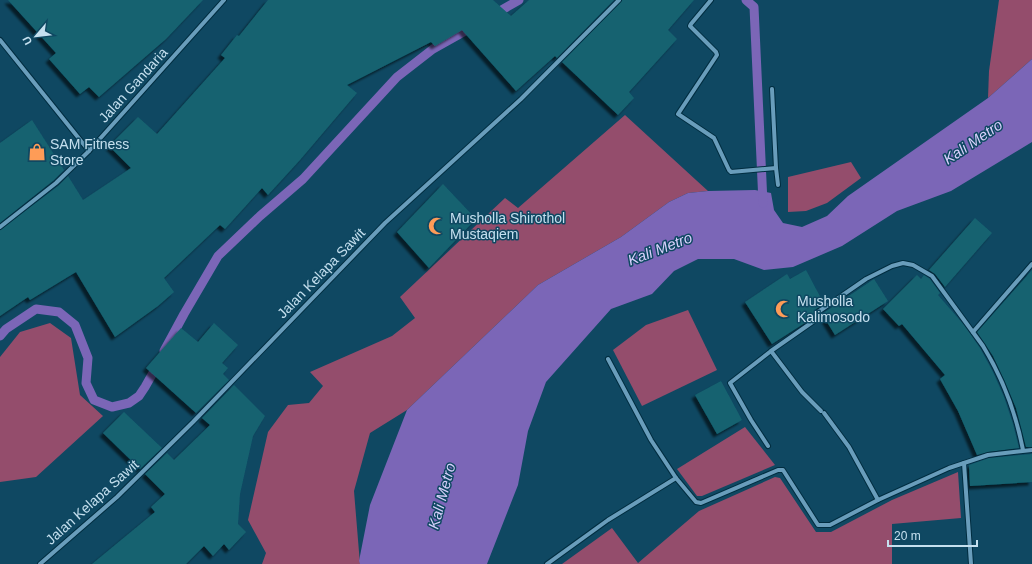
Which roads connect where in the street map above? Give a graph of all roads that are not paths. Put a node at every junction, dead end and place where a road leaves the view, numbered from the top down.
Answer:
1 (224, 0) edge
2 (619, 0) edge
3 (711, 0) edge
4 (0, 40) edge
5 (772, 89) dead end
6 (89, 151) junction
7 (776, 168) junction
8 (778, 185) dead end
9 (0, 228) edge
10 (1032, 264) edge
11 (973, 332) junction
12 (771, 351) junction
13 (608, 359) dead end
14 (768, 446) dead end
15 (1023, 450) junction
16 (1032, 450) edge
17 (964, 463) junction
18 (676, 478) junction
19 (878, 500) junction
20 (40, 564) edge
21 (547, 564) edge
22 (971, 564) edge

1 - 6 street, Jalan Gandaria
2 - 20 street, Jalan Kelapa Sawit
3 - 7 street
4 - 6 street
5 - 7 street
6 - 9 street, Jalan Gandaria
7 - 8 street
10 - 11 street
11 - 12 street
11 - 15 street
12 - 14 street
12 - 19 street
13 - 18 street
15 - 16 street
15 - 17 street
17 - 19 street
17 - 22 street
18 - 19 street
18 - 21 street

